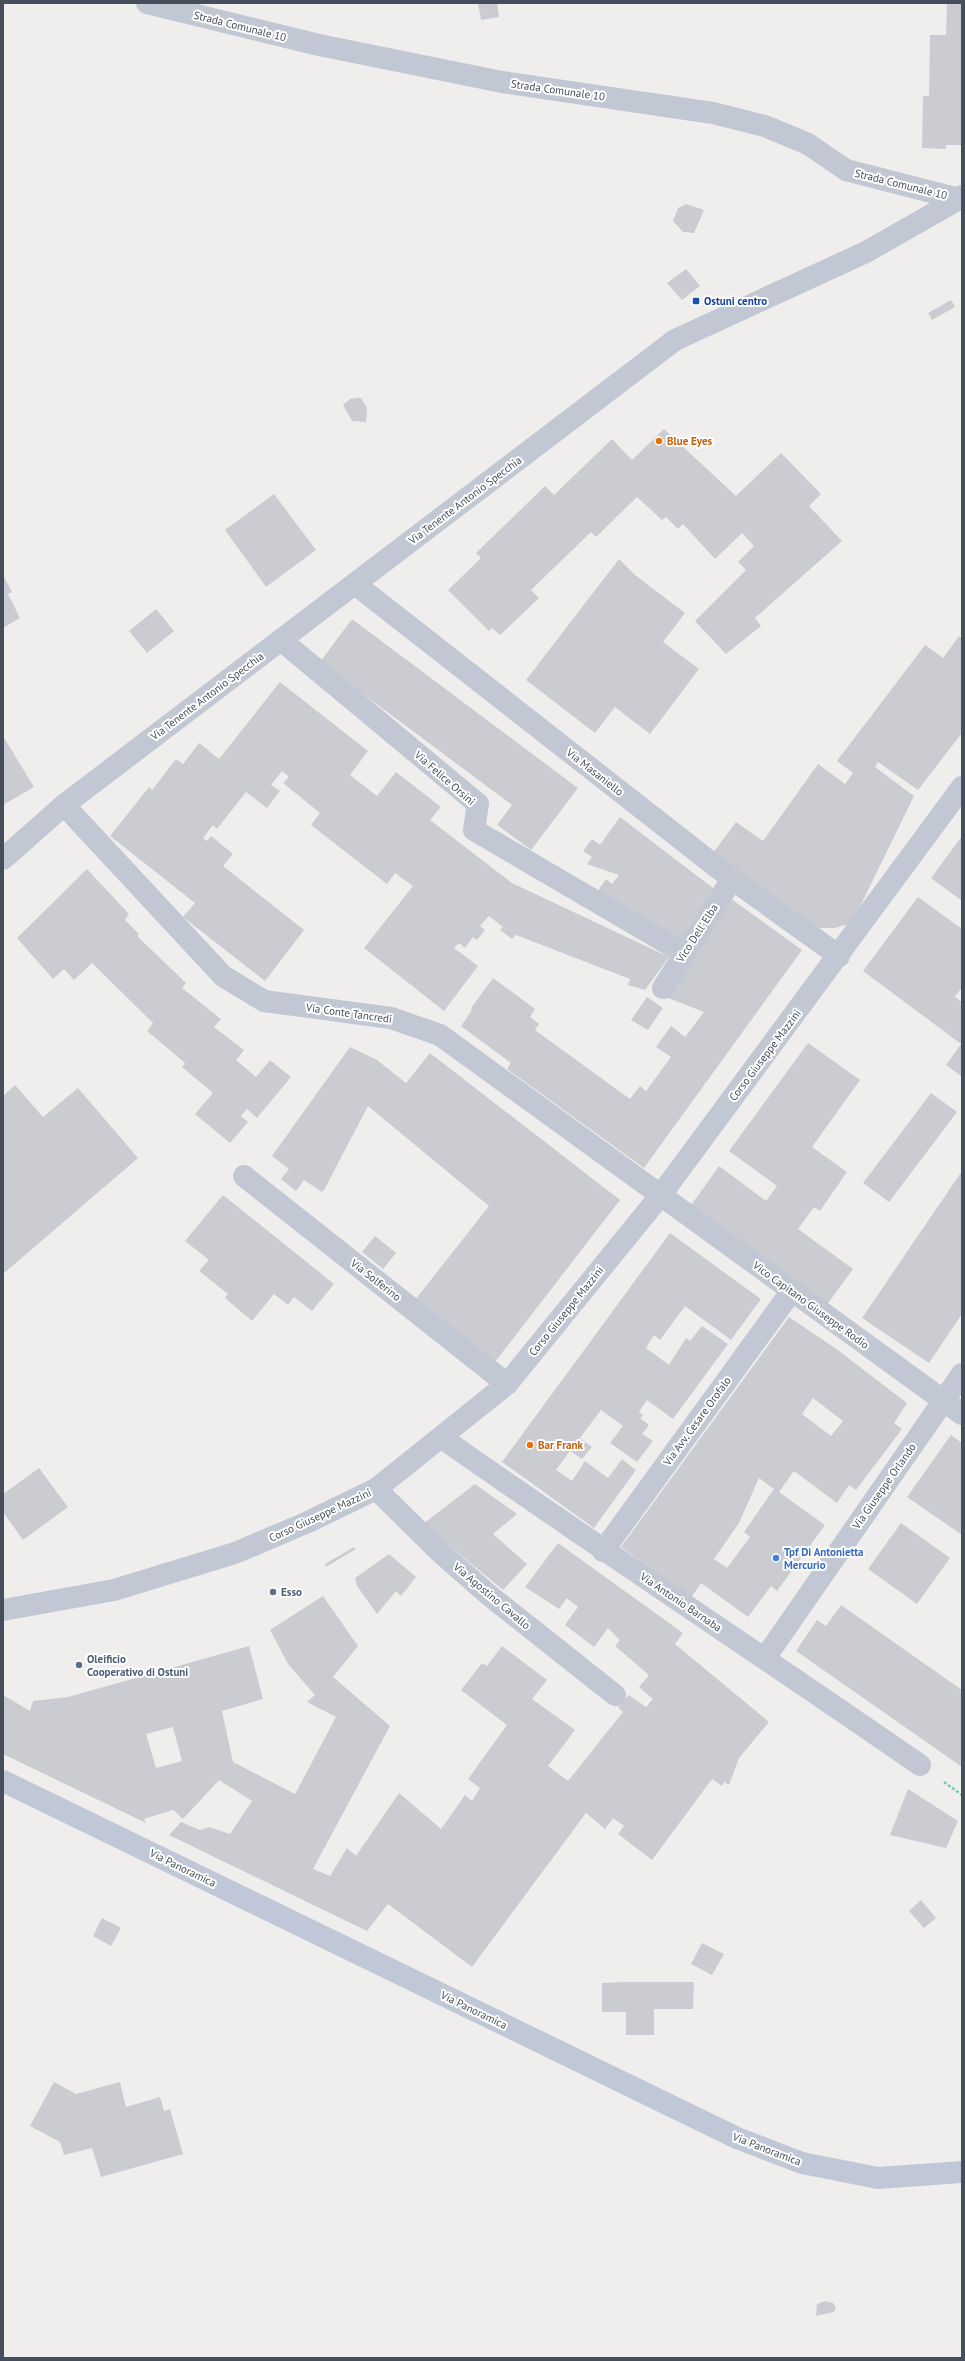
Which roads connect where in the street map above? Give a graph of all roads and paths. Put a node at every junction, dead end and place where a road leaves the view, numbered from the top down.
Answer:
1 (147, 3) edge
2 (960, 197) edge
3 (355, 584) junction
4 (281, 640) junction
5 (962, 787) edge
6 (64, 805) junction
7 (3, 859) edge
8 (732, 879) junction
9 (684, 953) junction
10 (839, 956) junction
11 (663, 988) dead end
12 (244, 1176) dead end
13 (660, 1196) junction
14 (792, 1292) junction
15 (962, 1374) edge
16 (507, 1384) junction
17 (944, 1401) junction
18 (962, 1414) edge
19 (442, 1438) junction
20 (376, 1489) junction
21 (603, 1551) junction
22 (3, 1610) edge
23 (765, 1658) junction
24 (615, 1695) dead end
25 (920, 1765) dead end
26 (3, 1781) edge
27 (962, 2172) edge

1 - 2 street, Strada Comunale 10
2 - 3 street, Via Tenente Antonio Specchia
3 - 4 street, Via Tenente Antonio Specchia
3 - 8 street, Via Masaniello
4 - 6 street, Via Tenente Antonio Specchia
4 - 9 street, Via Felice Orsini
5 - 10 street, Corso Giuseppe Mazzini
6 - 7 street, Via Tenente Antonio Specchia
6 - 13 street, Via Conte Tancredi
8 - 9 street, Vico Dell' Elba
8 - 10 street, Via Masaniello
9 - 11 street, Vico Dell' Elba
10 - 13 street, Corso Giuseppe Mazzini
12 - 16 street, Via Solferino
13 - 14 street, Vico Capitano Giuseppe Rodio
13 - 16 street, Corso Giuseppe Mazzini
14 - 17 street, Vico Capitano Giuseppe Rodio
14 - 21 street, Via Avv. Cesare Orofalo
15 - 17 street, Via Giuseppe Orlando
16 - 19 street, Corso Giuseppe Mazzini
17 - 18 street, Vico Capitano Giuseppe Rodio
17 - 23 street, Via Giuseppe Orlando
19 - 20 street, Corso Giuseppe Mazzini
19 - 21 street, Via Antonio Barnaba
20 - 22 street, Corso Giuseppe Mazzini
20 - 24 street, Via Agostino Cavallo
21 - 23 street, Via Antonio Barnaba
23 - 25 street, Via Antonio Barnaba
26 - 27 main road, Via Panoramica

